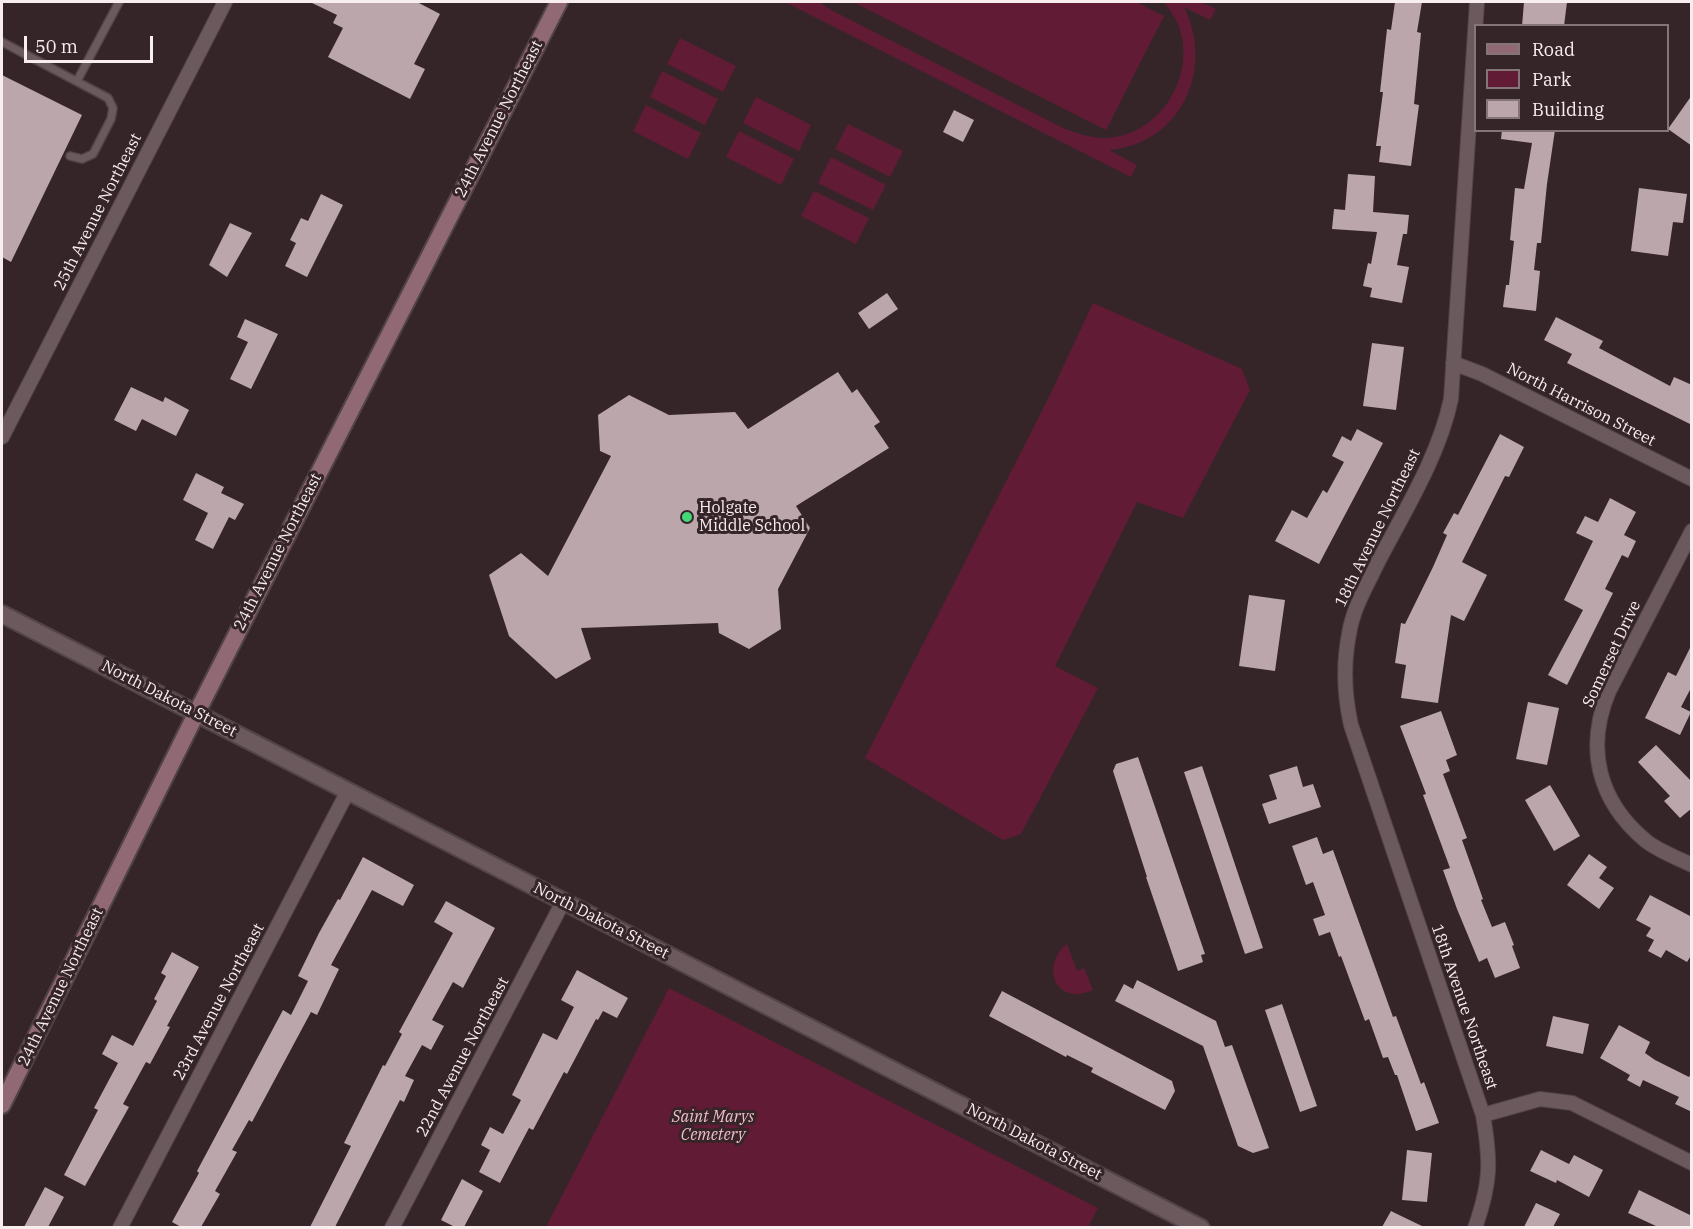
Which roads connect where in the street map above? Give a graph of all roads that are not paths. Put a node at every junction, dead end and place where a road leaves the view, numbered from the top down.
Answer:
1 (119, 2) edge
2 (225, 2) edge
3 (559, 2) edge
4 (1477, 2) edge
5 (1476, 24) edge
6 (2, 44) edge
7 (1474, 49) edge
8 (77, 81) junction
9 (70, 156) dead end
10 (1454, 363) junction
11 (2, 436) edge
12 (1692, 479) edge
13 (1692, 531) edge
14 (2, 614) edge
15 (196, 714) junction
16 (348, 791) junction
17 (1692, 865) edge
18 (563, 902) junction
19 (2, 1105) edge
20 (1483, 1115) junction
21 (1692, 1163) edge
22 (120, 1227) edge
23 (392, 1227) edge
24 (1201, 1227) edge
25 (1475, 1227) edge

1 - 8 lane
2 - 11 street, 25th Avenue Northeast
3 - 15 main road, 24th Avenue Northeast
4 - 5 street, 18th Avenue Northeast
6 - 8 lane
7 - 10 street, 18th Avenue Northeast
8 - 9 lane
10 - 12 street, North Harrison Street
10 - 20 street, 18th Avenue Northeast
13 - 17 street, Somerset Drive
14 - 15 street, North Dakota Street
15 - 16 street, North Dakota Street
15 - 19 main road, 24th Avenue Northeast
16 - 18 street, North Dakota Street
16 - 22 street, 23rd Avenue Northeast
18 - 23 street, 22nd Avenue Northeast
18 - 24 street, North Dakota Street
20 - 21 street
20 - 25 street, 18th Avenue Northeast

